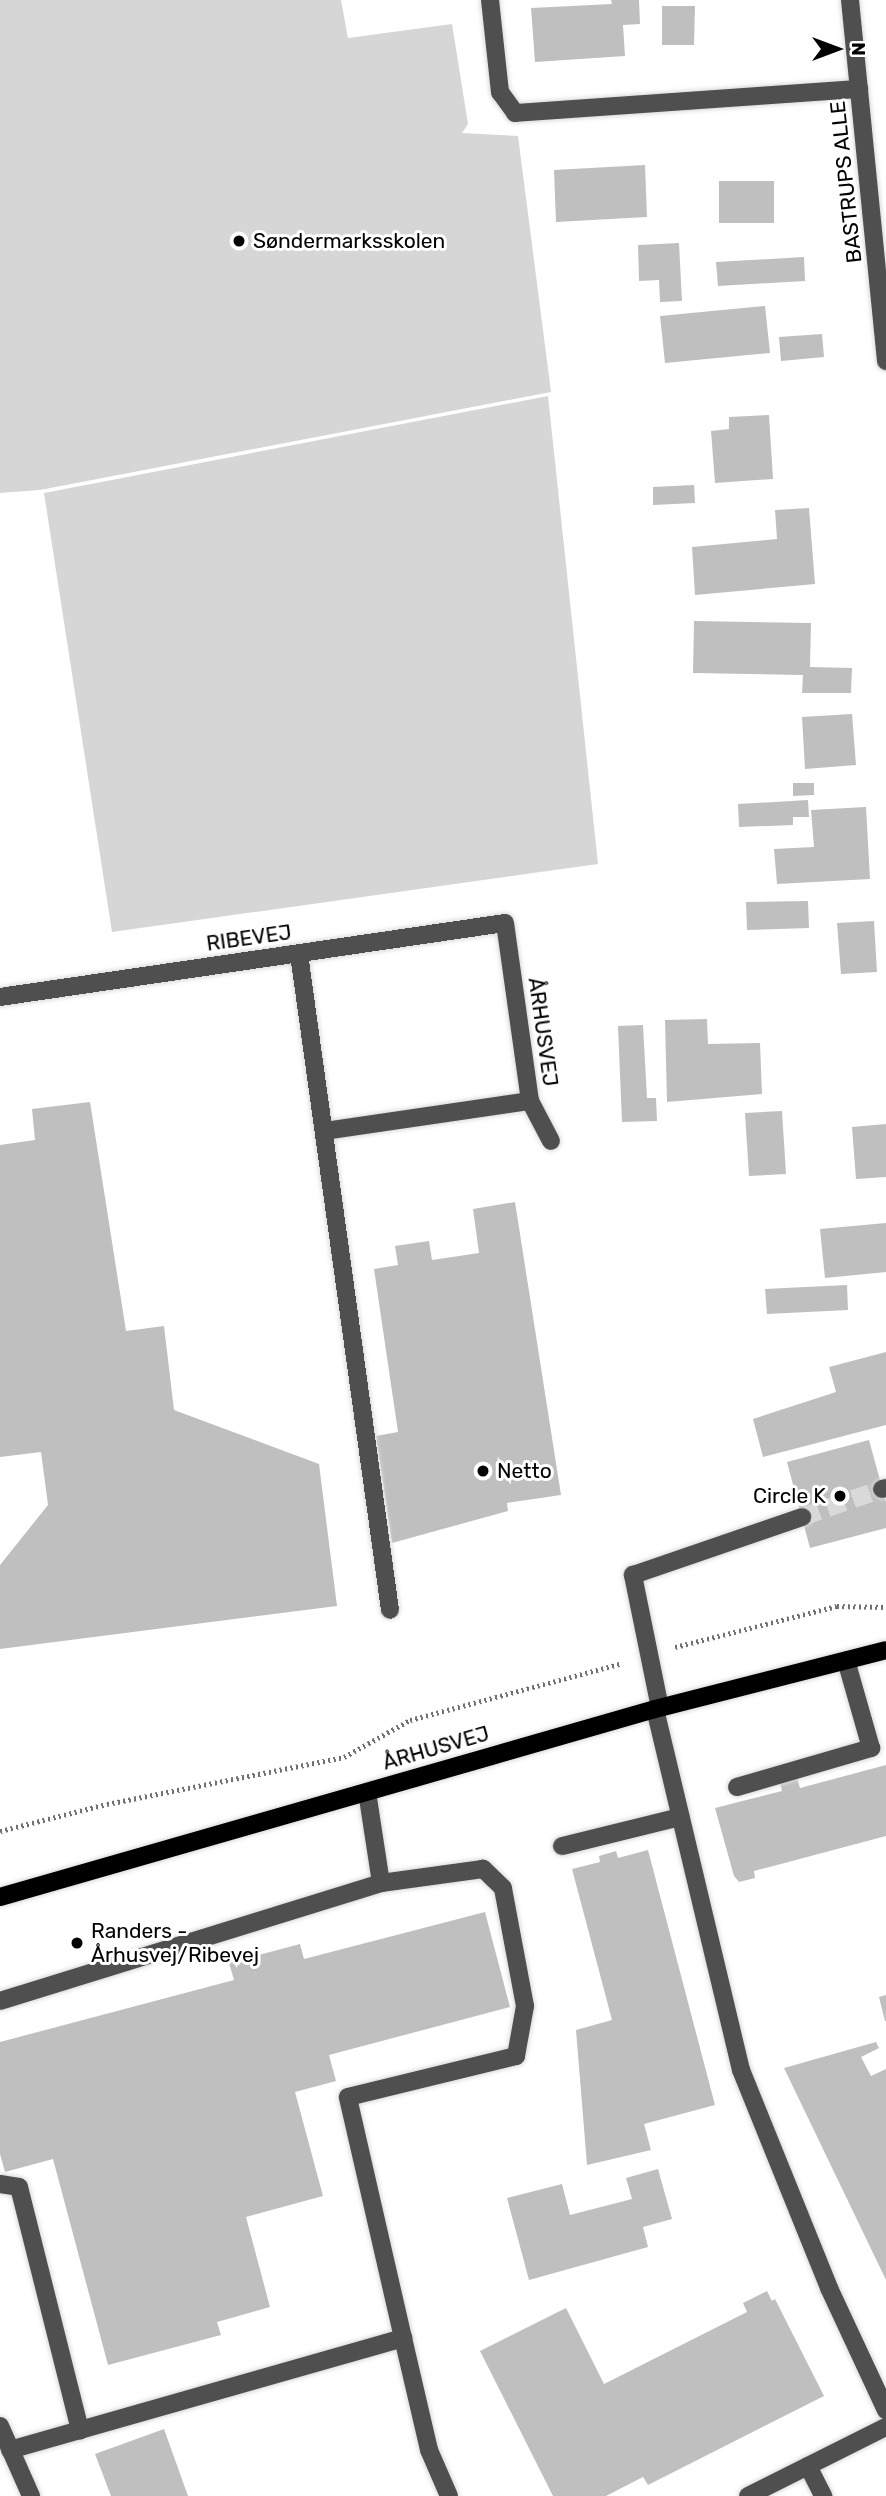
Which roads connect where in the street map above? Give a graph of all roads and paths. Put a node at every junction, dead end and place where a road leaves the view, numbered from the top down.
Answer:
1 (489, 0) edge
2 (850, 0) edge
3 (859, 89) junction
4 (886, 360) edge
5 (505, 923) joint
6 (299, 954) junction
7 (0, 997) edge
8 (530, 1101) junction
9 (324, 1131) junction
10 (551, 1141) dead end
11 (802, 1517) tunnel mouth
12 (886, 1607) edge
13 (390, 1610) dead end
14 (886, 1650) edge
15 (651, 1655) junction
16 (846, 1660) junction
17 (658, 1709) junction
18 (737, 1787) dead end
19 (367, 1792) junction
20 (680, 1817) junction
21 (0, 1831) edge
22 (562, 1846) dead end
23 (381, 1883) junction
24 (0, 1897) edge
25 (0, 2001) edge
26 (0, 2184) edge
27 (402, 2338) junction
28 (886, 2410) edge
29 (0, 2426) edge
30 (80, 2430) junction
31 (884, 2434) edge
32 (10, 2450) junction
33 (808, 2466) junction
34 (31, 2496) edge
35 (449, 2496) edge
36 (748, 2496) edge
37 (823, 2496) edge

1 - 3 street
2 - 3 street, BASTRUPS ALLE
3 - 4 street, BASTRUPS ALLE
5 - 6 street, RIBEVEJ
5 - 8 street, ÅRHUSVEJ
6 - 7 street, RIBEVEJ
6 - 9 street
8 - 9 street
8 - 10 street, ÅRHUSVEJ
9 - 13 street
11 - 15 street
12 - 15 path
14 - 16 main road, ÅRHUSVEJ
15 - 17 street
15 - 21 path
16 - 17 main road, ÅRHUSVEJ
16 - 18 street
17 - 19 main road, ÅRHUSVEJ
17 - 20 street
19 - 23 street
19 - 24 main road, ÅRHUSVEJ
20 - 22 street
20 - 28 street
23 - 25 street
23 - 27 street
26 - 30 street
27 - 30 street
27 - 35 street
29 - 32 street
30 - 32 street
31 - 33 street
32 - 34 street
33 - 36 street
33 - 37 street

